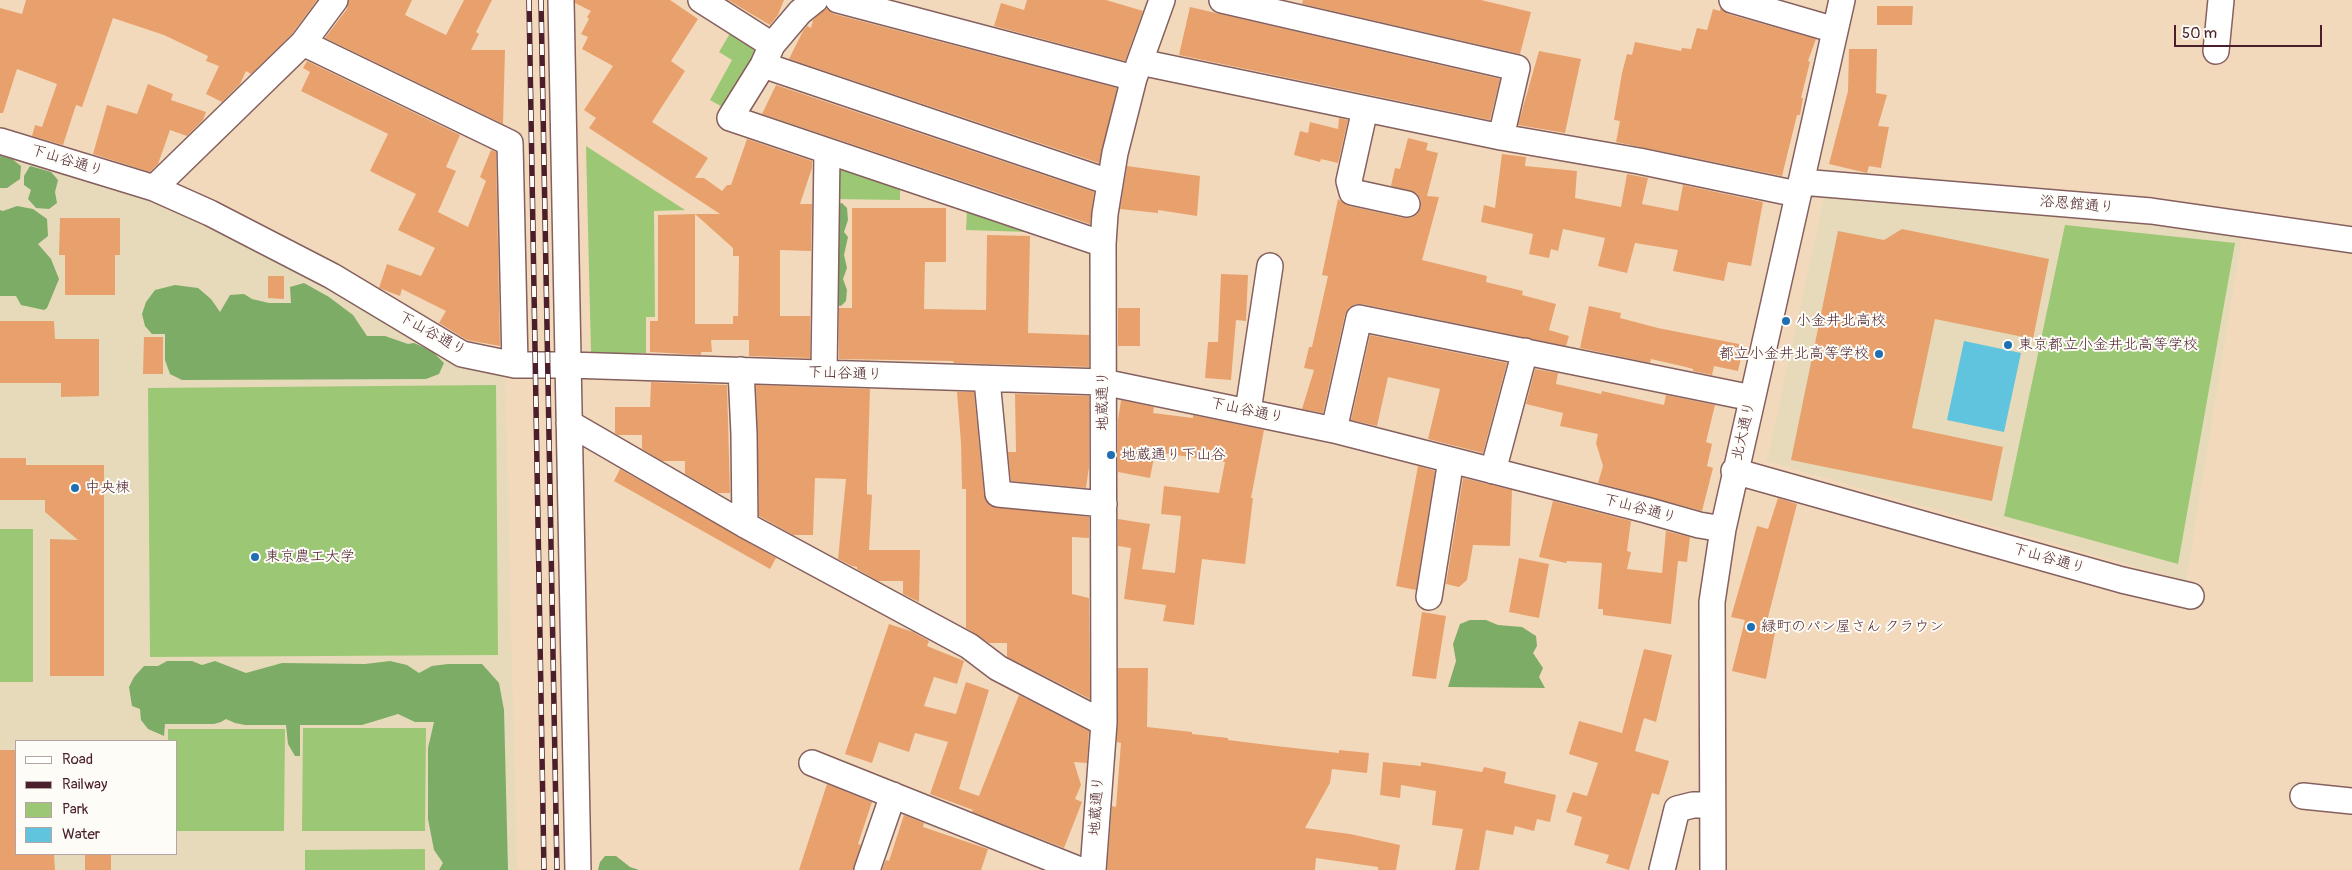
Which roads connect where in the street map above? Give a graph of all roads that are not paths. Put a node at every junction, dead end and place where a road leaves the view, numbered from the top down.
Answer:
1 (335, 0) edge
2 (561, 0) edge
3 (701, 0) edge
4 (815, 0) edge
5 (838, 0) edge
6 (1162, 0) edge
7 (1222, 0) edge
8 (1732, 0) edge
9 (1842, 0) edge
10 (2221, 0) edge
11 (1835, 30) junction
12 (303, 44) junction
13 (2216, 51) dead end
14 (768, 55) junction
15 (1137, 70) junction
16 (1365, 109) junction
17 (1501, 137) junction
18 (0, 141) edge
19 (828, 152) junction
20 (1109, 182) junction
21 (154, 188) junction
22 (1799, 188) junction
23 (1407, 204) dead end
24 (2352, 240) edge
25 (1103, 244) junction
26 (1270, 266) dead end
27 (1525, 351) junction
28 (569, 365) junction
29 (515, 366) junction
30 (741, 370) junction
31 (824, 373) junction
32 (987, 380) junction
33 (1103, 382) junction
34 (1752, 398) junction
35 (1248, 411) junction
36 (569, 423) junction
37 (1334, 430) junction
38 (1451, 460) junction
39 (1493, 471) junction
40 (1734, 471) junction
41 (1104, 504) junction
42 (745, 525) junction
43 (1723, 529) junction
44 (2190, 596) dead end
45 (1429, 597) dead end
46 (1104, 723) junction
47 (812, 763) dead end
48 (893, 795) junction
49 (2303, 796) dead end
50 (2352, 801) edge
51 (1712, 805) junction
52 (578, 870) edge
53 (868, 870) edge
54 (1080, 870) edge
55 (1093, 870) edge
56 (1662, 870) edge
57 (1713, 870) edge

1 - 12 street
2 - 28 street
3 - 14 street
4 - 14 street
5 - 15 street, 浴恩館通り
6 - 15 street, 地蔵通り
7 - 17 street
8 - 11 street
9 - 11 street, 北大通り
10 - 13 street
11 - 22 street, 北大通り
12 - 21 street
12 - 29 street
14 - 19 street
14 - 20 street
15 - 16 street, 浴恩館通り
15 - 20 street, 地蔵通り
16 - 17 street, 浴恩館通り
16 - 23 street
17 - 22 street, 浴恩館通り
18 - 21 street, 下山谷通り
19 - 25 street
19 - 31 street
20 - 25 street, 地蔵通り
21 - 29 street, 下山谷通り
22 - 24 street, 浴恩館通り
22 - 34 street, 北大通り
25 - 33 street, 地蔵通り
26 - 35 street
27 - 34 street
27 - 37 street
27 - 39 street
28 - 29 street, 下山谷通り
28 - 30 street, 下山谷通り
28 - 36 street
30 - 31 street, 下山谷通り
30 - 42 street
31 - 32 street, 下山谷通り
32 - 33 street, 下山谷通り
32 - 41 street
33 - 35 street, 下山谷通り
33 - 41 street, 地蔵通り
34 - 40 street, 北大通り
35 - 37 street, 下山谷通り
36 - 42 street
36 - 52 street
37 - 38 street, 下山谷通り
38 - 39 street, 下山谷通り
38 - 45 street
39 - 43 street, 下山谷通り
40 - 43 street, 北大通り
40 - 44 street, 下山谷通り
41 - 46 street, 地蔵通り
42 - 46 street
43 - 51 street, 北大通り
46 - 55 street, 地蔵通り
47 - 48 street
48 - 53 street
48 - 54 street
49 - 50 street
51 - 56 street
51 - 57 street, 北大通り

